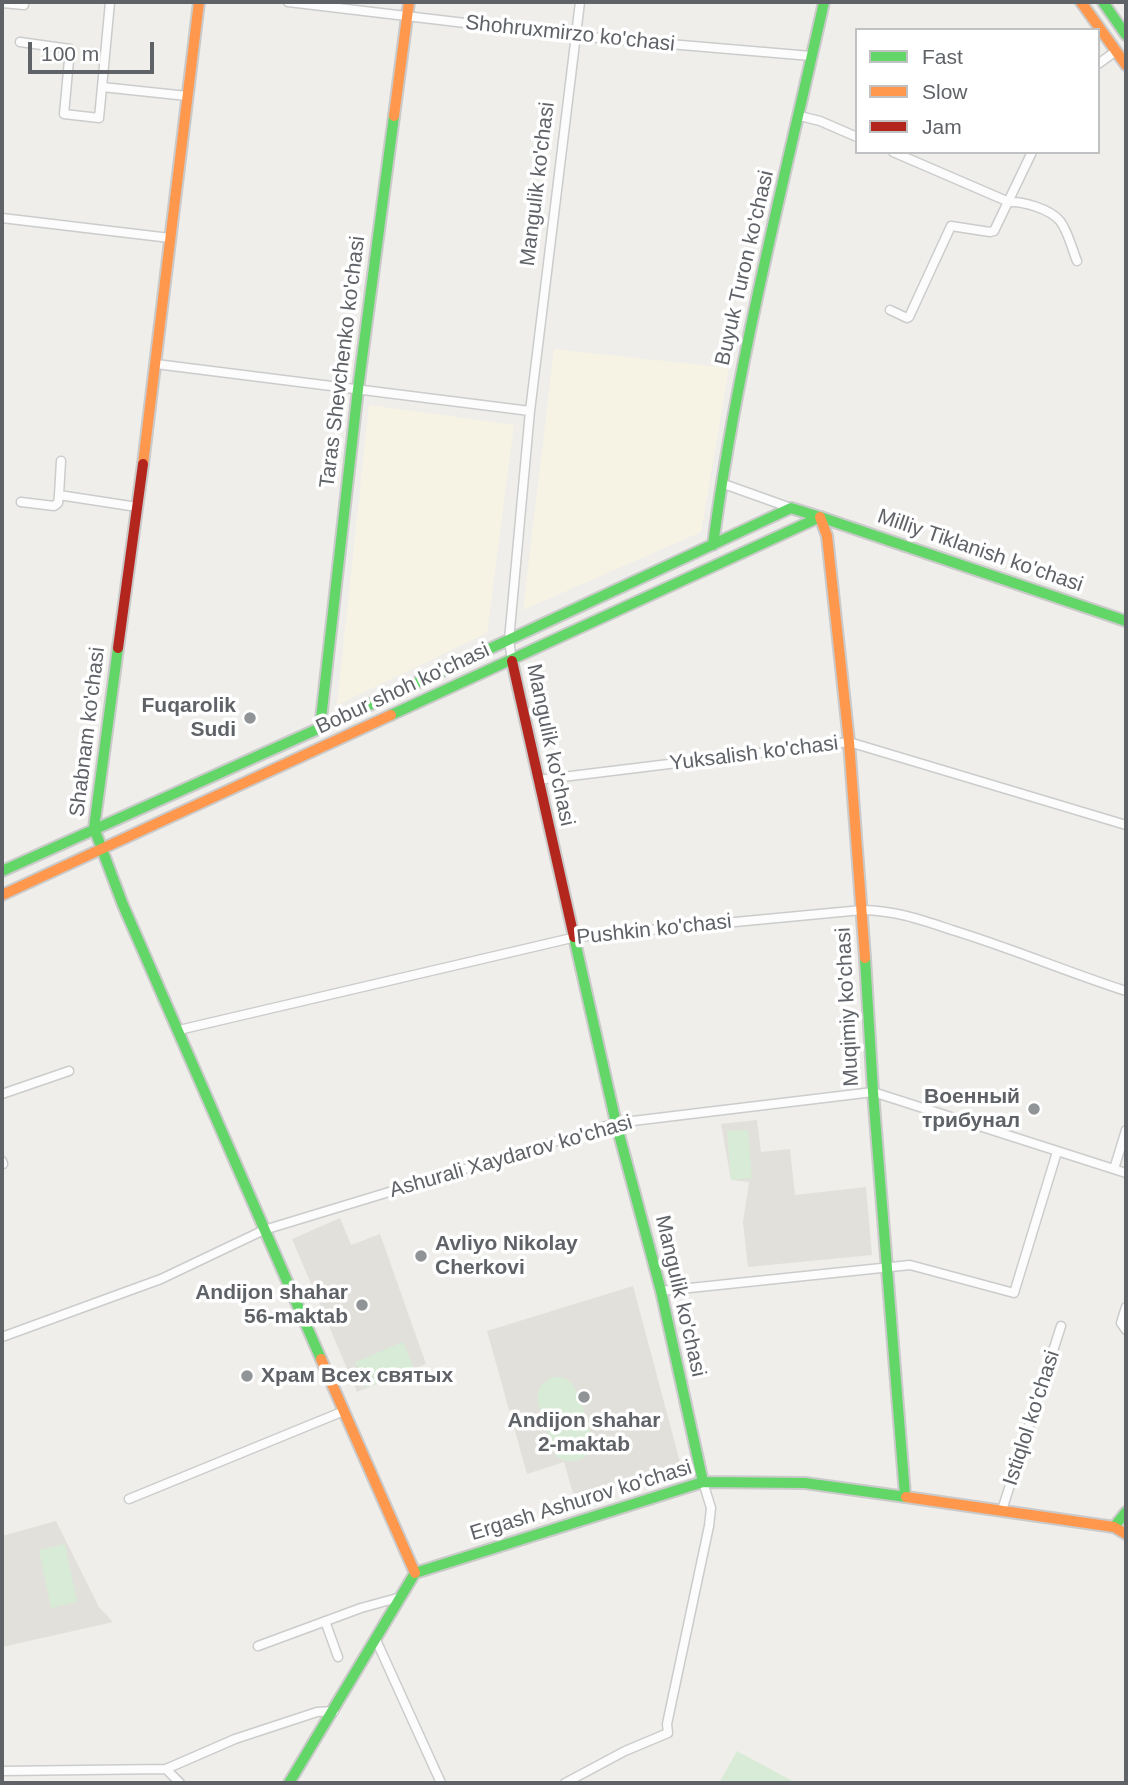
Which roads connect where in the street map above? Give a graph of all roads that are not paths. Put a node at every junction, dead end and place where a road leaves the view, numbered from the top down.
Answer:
1 (110, 2) edge
2 (199, 2) edge
3 (288, 2) edge
4 (409, 2) edge
5 (579, 2) edge
6 (824, 2) edge
7 (1081, 2) edge
8 (1103, 2) edge
9 (2, 3) edge
10 (24, 5) dead end
11 (407, 16) junction
12 (1100, 28) edge
13 (1100, 29) edge
14 (1126, 35) edge
15 (575, 36) junction
16 (20, 42) dead end
17 (1116, 51) junction
18 (811, 56) junction
19 (1100, 63) edge
20 (1126, 65) edge
21 (102, 87) junction
22 (187, 96) junction
23 (800, 116) junction
24 (855, 136) edge
25 (898, 154) edge
26 (1031, 154) edge
27 (1009, 202) junction
28 (2, 218) edge
29 (170, 238) junction
30 (1077, 261) dead end
31 (890, 310) dead end
32 (156, 363) junction
33 (358, 389) junction
34 (530, 411) junction
35 (61, 461) dead end
36 (721, 483) junction
37 (59, 495) junction
38 (21, 502) dead end
39 (137, 507) junction
40 (791, 508) junction
41 (820, 517) junction
42 (713, 545) junction
43 (1126, 621) edge
44 (509, 640) junction
45 (512, 661) junction
46 (320, 728) junction
47 (849, 742) junction
48 (538, 780) junction
49 (1126, 825) edge
50 (94, 828) junction
51 (103, 849) junction
52 (2, 871) edge
53 (2, 895) edge
54 (862, 910) junction
55 (576, 937) junction
56 (1126, 991) edge
57 (179, 1030) junction
58 (69, 1071) dead end
59 (873, 1092) junction
60 (2, 1094) edge
61 (616, 1123) junction
62 (1126, 1130) edge
63 (1057, 1152) junction
64 (1114, 1170) junction
65 (1126, 1173) edge
66 (264, 1230) junction
67 (886, 1267) junction
68 (661, 1291) junction
69 (1126, 1307) edge
70 (1061, 1326) dead end
71 (1126, 1330) edge
72 (2, 1337) edge
73 (344, 1411) junction
74 (703, 1482) junction
75 (905, 1496) junction
76 (129, 1499) dead end
77 (1002, 1510) junction
78 (1126, 1512) edge
79 (1114, 1527) junction
80 (1126, 1534) edge
81 (415, 1573) junction
82 (401, 1597) junction
83 (325, 1621) junction
84 (376, 1640) junction
85 (258, 1646) dead end
86 (338, 1657) dead end
87 (334, 1711) junction
88 (166, 1769) junction
89 (2, 1771) edge
90 (180, 1783) edge
91 (289, 1783) edge
92 (441, 1783) edge
93 (565, 1783) edge

1 - 21 street
2 - 22 street, Shabnam ko'chasi
3 - 11 street, Shohruxmirzo ko'chasi
4 - 11 street, Taras Shevchenko ko'chasi
5 - 15 street, Mangulik ko'chasi
6 - 18 street, Buyuk Turon ko'chasi
7 - 12 street
8 - 14 street
9 - 10 street
11 - 15 street, Shohruxmirzo ko'chasi
11 - 33 street, Taras Shevchenko ko'chasi
13 - 17 street
15 - 18 street, Shohruxmirzo ko'chasi
15 - 34 street, Mangulik ko'chasi
16 - 21 street
17 - 19 street
17 - 20 street
18 - 23 street, Buyuk Turon ko'chasi
21 - 22 street
22 - 29 street, Shabnam ko'chasi
23 - 24 street
23 - 36 street, Buyuk Turon ko'chasi
25 - 27 street
26 - 27 street
27 - 30 street
27 - 31 street
28 - 29 street
29 - 32 street, Shabnam ko'chasi
32 - 33 street
32 - 39 street, Shabnam ko'chasi
33 - 34 street
33 - 46 street, Taras Shevchenko ko'chasi
34 - 44 street, Mangulik ko'chasi
35 - 37 street
36 - 40 street
36 - 42 street, Buyuk Turon ko'chasi
37 - 38 street
37 - 39 street
39 - 50 street, Shabnam ko'chasi
40 - 41 street, Milliy Tiklanish ko'chasi
40 - 42 street, Bobur shoh ko'chasi
41 - 43 street, Milliy Tiklanish ko'chasi
41 - 45 street, Bobur shoh ko'chasi
41 - 47 street, Muqimiy ko'chasi
42 - 44 street, Bobur shoh ko'chasi
44 - 45 street, Mangulik ko'chasi
44 - 46 street, Bobur shoh ko'chasi
45 - 48 street, Mangulik ko'chasi
45 - 51 street, Bobur shoh ko'chasi
46 - 50 street, Bobur shoh ko'chasi
47 - 48 street, Yuksalish ko'chasi
47 - 49 street, Yuksalish ko'chasi
47 - 54 street, Muqimiy ko'chasi
48 - 55 street, Mangulik ko'chasi
50 - 51 street, Shabnam ko'chasi
50 - 52 street, Bobur shoh ko'chasi
51 - 53 street, Bobur shoh ko'chasi
51 - 57 street, Shabnam ko'chasi
54 - 55 street, Pushkin ko'chasi
54 - 56 street, Pushkin ko'chasi
54 - 59 street, Muqimiy ko'chasi
55 - 57 street, Pushkin ko'chasi
55 - 61 street, Mangulik ko'chasi
57 - 66 street, Shabnam ko'chasi
58 - 60 street
59 - 61 street, Ashurali Xaydarov ko'chasi
59 - 63 street, Ashurali Xaydarov ko'chasi
59 - 67 street, Muqimiy ko'chasi
61 - 66 street, Ashurali Xaydarov ko'chasi
61 - 68 street, Mangulik ko'chasi
62 - 64 street
63 - 64 street, Ashurali Xaydarov ko'chasi
63 - 67 street
64 - 65 street, Ashurali Xaydarov ko'chasi
66 - 72 street, Ashurali Xaydarov ko'chasi
66 - 73 street, Shabnam ko'chasi
67 - 68 street
67 - 75 street, Muqimiy ko'chasi
68 - 74 street, Mangulik ko'chasi
69 - 71 street
70 - 77 street, Istiqlol ko'chasi
73 - 76 street
73 - 81 street, Shabnam ko'chasi
74 - 75 street, Ergash Ashurov ko'chasi
74 - 81 street, Ergash Ashurov ko'chasi
74 - 93 street
75 - 77 street, Ergash Ashurov ko'chasi
77 - 79 street, Ergash Ashurov ko'chasi
78 - 79 street
79 - 80 street, Ergash Ashurov ko'chasi
81 - 82 street
82 - 83 street
82 - 84 street
83 - 85 street
83 - 86 street
84 - 87 street
84 - 92 street
87 - 88 street
87 - 91 street
88 - 89 street
88 - 90 street

